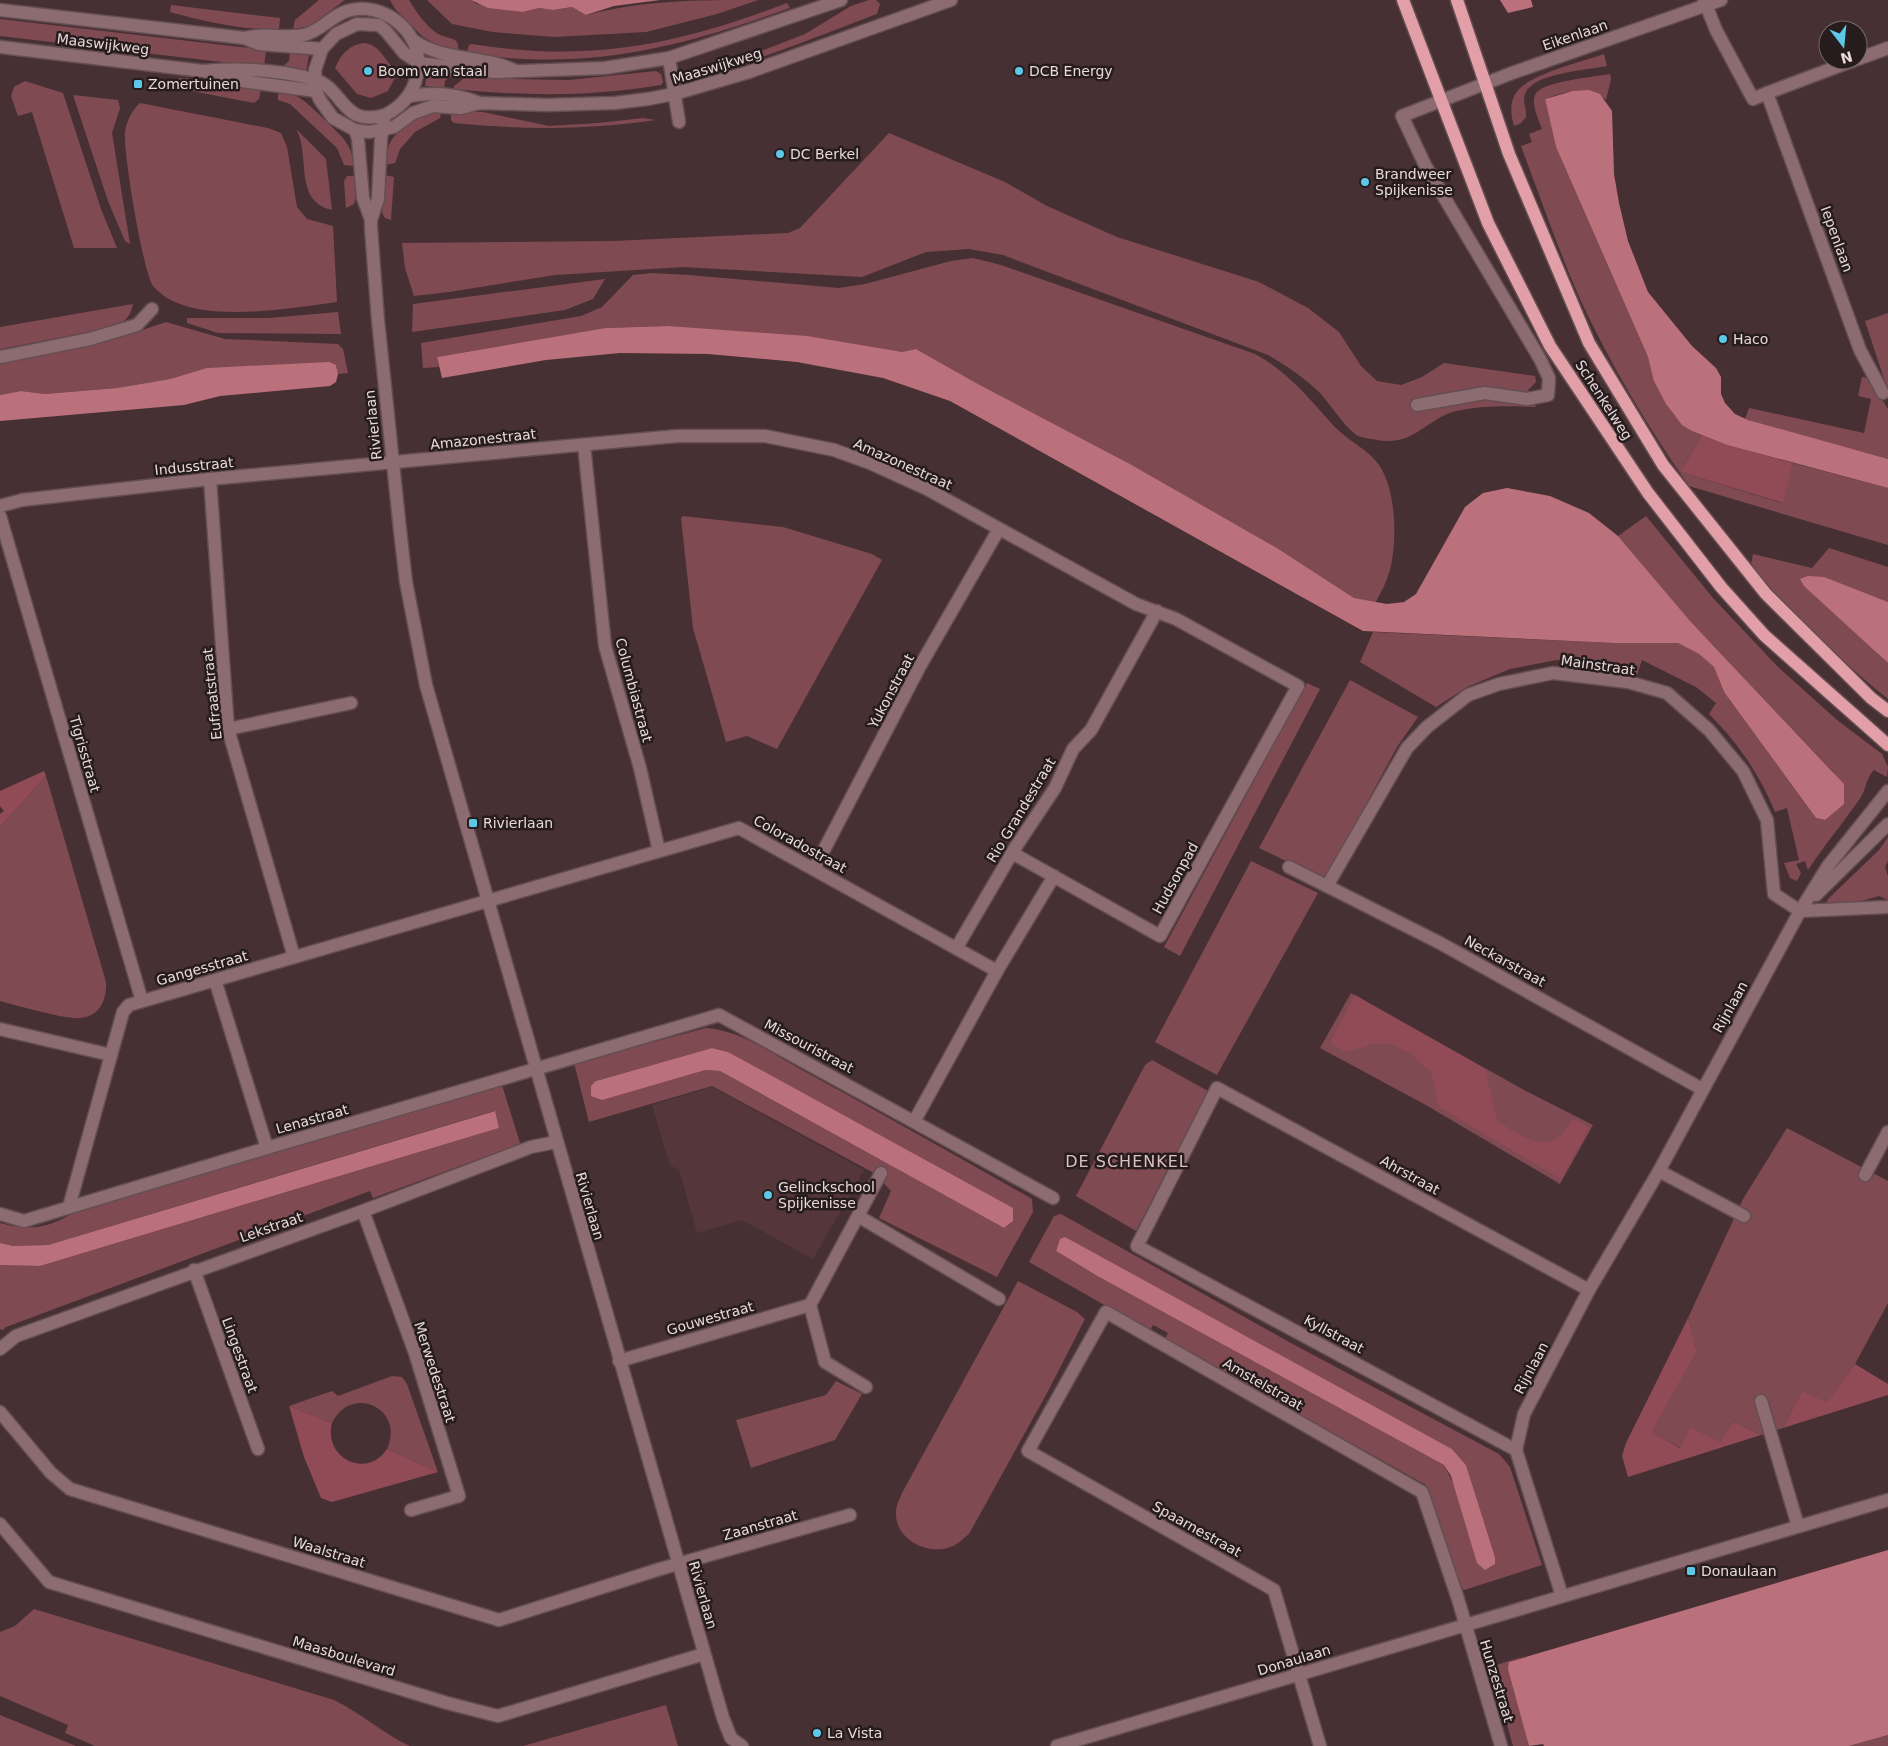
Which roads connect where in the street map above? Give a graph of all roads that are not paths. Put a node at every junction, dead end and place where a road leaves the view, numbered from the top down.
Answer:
1 (841, 0) edge
2 (950, 0) edge
3 (1403, 0) edge
4 (1456, 0) edge
5 (1721, 0) edge
6 (1705, 3) edge
7 (355, 5) edge
8 (380, 5) edge
9 (0, 10) edge
10 (351, 25) junction
11 (244, 38) junction
12 (413, 40) junction
13 (0, 47) edge
14 (1888, 48) edge
15 (322, 49) junction
16 (1868, 55) edge
17 (670, 58) junction
18 (419, 63) junction
19 (514, 70) junction
20 (1827, 70) edge
21 (1486, 83) junction
22 (315, 85) junction
23 (1767, 93) junction
24 (674, 94) junction
25 (410, 96) junction
26 (1440, 100) junction
27 (480, 103) junction
28 (386, 115) junction
29 (679, 122) dead end
30 (355, 130) junction
31 (383, 130) junction
32 (371, 220) junction
33 (152, 309) dead end
34 (0, 358) edge
35 (1883, 393) dead end
36 (1417, 405) dead end
37 (584, 444) junction
38 (392, 464) junction
39 (210, 479) junction
40 (0, 506) edge
41 (0, 516) edge
42 (999, 529) junction
43 (1157, 611) junction
44 (1298, 686) joint
45 (351, 703) dead end
46 (1888, 711) edge
47 (228, 729) junction
48 (1888, 745) edge
49 (1888, 791) edge
50 (1888, 824) edge
51 (659, 851) junction
52 (1012, 853) junction
53 (1289, 867) dead end
54 (814, 869) junction
55 (1054, 876) junction
56 (1327, 886) junction
57 (487, 902) junction
58 (1888, 907) edge
59 (1800, 911) junction
60 (957, 947) junction
61 (294, 957) junction
62 (996, 971) junction
63 (215, 980) junction
64 (142, 1001) junction
65 (0, 1029) edge
66 (111, 1055) junction
67 (535, 1068) junction
68 (1217, 1088) joint
69 (1702, 1089) junction
70 (915, 1120) junction
71 (1888, 1132) edge
72 (556, 1142) junction
73 (267, 1148) junction
74 (1659, 1171) junction
75 (881, 1173) dead end
76 (1865, 1175) dead end
77 (1052, 1198) dead end
78 (69, 1207) junction
79 (363, 1211) junction
80 (0, 1214) edge
81 (858, 1216) junction
82 (1744, 1216) dead end
83 (194, 1270) junction
84 (1588, 1290) junction
85 (999, 1299) dead end
86 (810, 1305) junction
87 (0, 1349) edge
88 (619, 1360) junction
89 (866, 1387) dead end
90 (1761, 1401) dead end
91 (0, 1412) edge
92 (258, 1449) dead end
93 (1516, 1450) junction
94 (1028, 1451) joint
95 (1888, 1500) edge
96 (411, 1510) dead end
97 (850, 1515) dead end
98 (0, 1524) edge
99 (1798, 1526) junction
100 (678, 1564) junction
101 (1562, 1596) junction
102 (1465, 1625) junction
103 (704, 1654) junction
104 (1299, 1674) junction
105 (742, 1746) edge
106 (1057, 1746) edge
107 (1320, 1746) edge
108 (1501, 1746) edge

1 - 17 street, Maaswijkweg
2 - 24 street, Maaswijkweg
3 - 26 main road, Schenkelweg
4 - 21 main road, Schenkelweg
5 - 6 street, Eikenlaan
6 - 21 street, Eikenlaan
6 - 23 street
7 - 8 street
7 - 10 street
7 - 11 street, Maaswijkweg
8 - 12 street
9 - 11 street, Maaswijkweg
10 - 15 street
10 - 18 street
11 - 15 street, Maaswijkweg
12 - 18 street
12 - 19 street, Maaswijkweg
13 - 22 street, Maaswijkweg
14 - 16 street
15 - 22 street
17 - 19 street, Maaswijkweg
17 - 24 street
18 - 19 street, Maaswijkweg
18 - 25 street
20 - 23 street
21 - 26 street, Eikenlaan
21 - 46 main road, Schenkelweg
22 - 28 street
22 - 30 street
23 - 35 street, Iepenlaan
24 - 27 street, Maaswijkweg
24 - 29 street
25 - 27 street, Maaswijkweg
25 - 28 street
26 - 36 street, Eikenlaan
26 - 48 main road, Schenkelweg
27 - 31 street, Maaswijkweg
28 - 31 street, Rivierlaan
30 - 31 street
30 - 32 street, Rivierlaan
31 - 32 street, Rivierlaan
32 - 38 street, Rivierlaan
33 - 34 street
37 - 38 street, Amazonestraat
37 - 42 street, Amazonestraat
37 - 51 street, Columbiastraat
38 - 39 street, Indusstraat
38 - 57 street, Rivierlaan
39 - 40 street, Indusstraat
39 - 47 street, Eufraatstraat
41 - 64 street, Tigrisstraat
42 - 43 street, Amazonestraat
42 - 54 street, Yukonstraat
43 - 44 street, Amazonestraat
43 - 52 street, Rio Grandestraat
44 - 55 street, Hudsonpad
45 - 47 street
47 - 61 street, Eufraatstraat
49 - 59 street, Rijnlaan
50 - 59 street, Rijnlaan
51 - 54 street, Coloradostraat
51 - 57 street, Coloradostraat
52 - 55 street, Hudsonpad
52 - 60 street, Rio Grandestraat
53 - 56 street, Neckarstraat
54 - 60 street, Coloradostraat
55 - 62 street
56 - 59 street, Mainstraat
56 - 69 street, Neckarstraat
57 - 61 street, Gangesstraat
57 - 67 street, Rivierlaan
58 - 59 street
59 - 69 street, Rijnlaan
60 - 62 street, Coloradostraat
61 - 63 street, Gangesstraat
62 - 70 street
63 - 64 street, Gangesstraat
63 - 73 street, Lenastraat
64 - 66 street, Gangesstraat
65 - 66 street
66 - 78 street, Gangesstraat
67 - 70 street, Missouristraat
67 - 72 street, Rivierlaan
67 - 73 street, Lenastraat
68 - 84 street, Ahrstraat
68 - 93 street, Kyllstraat
69 - 74 street, Rijnlaan
70 - 77 street, Missouristraat
71 - 76 street
72 - 79 street, Lekstraat
72 - 88 street, Rivierlaan
73 - 78 street
74 - 82 street
74 - 84 street, Rijnlaan
75 - 81 street
78 - 80 street
79 - 83 street, Lekstraat
79 - 96 street, Merwedestraat
81 - 85 street
81 - 86 street
83 - 87 street, Lekstraat
83 - 92 street, Lingestraat
84 - 93 street, Rijnlaan
86 - 88 street, Gouwestraat
86 - 89 street
88 - 100 street, Rivierlaan
90 - 99 street
91 - 100 street, Waalstraat
93 - 101 street
94 - 102 street, Amstelstraat
94 - 104 street, Spaarnestraat
95 - 99 street, Donaulaan
97 - 100 street, Zaanstraat
98 - 103 street, Maasboulevard
99 - 101 street, Donaulaan
100 - 103 street, Rivierlaan
101 - 102 street, Donaulaan
102 - 104 street, Donaulaan
102 - 108 street, Hunzestraat
103 - 105 street, Rivierlaan
104 - 106 street, Donaulaan
104 - 107 street, Spaarnestraat

